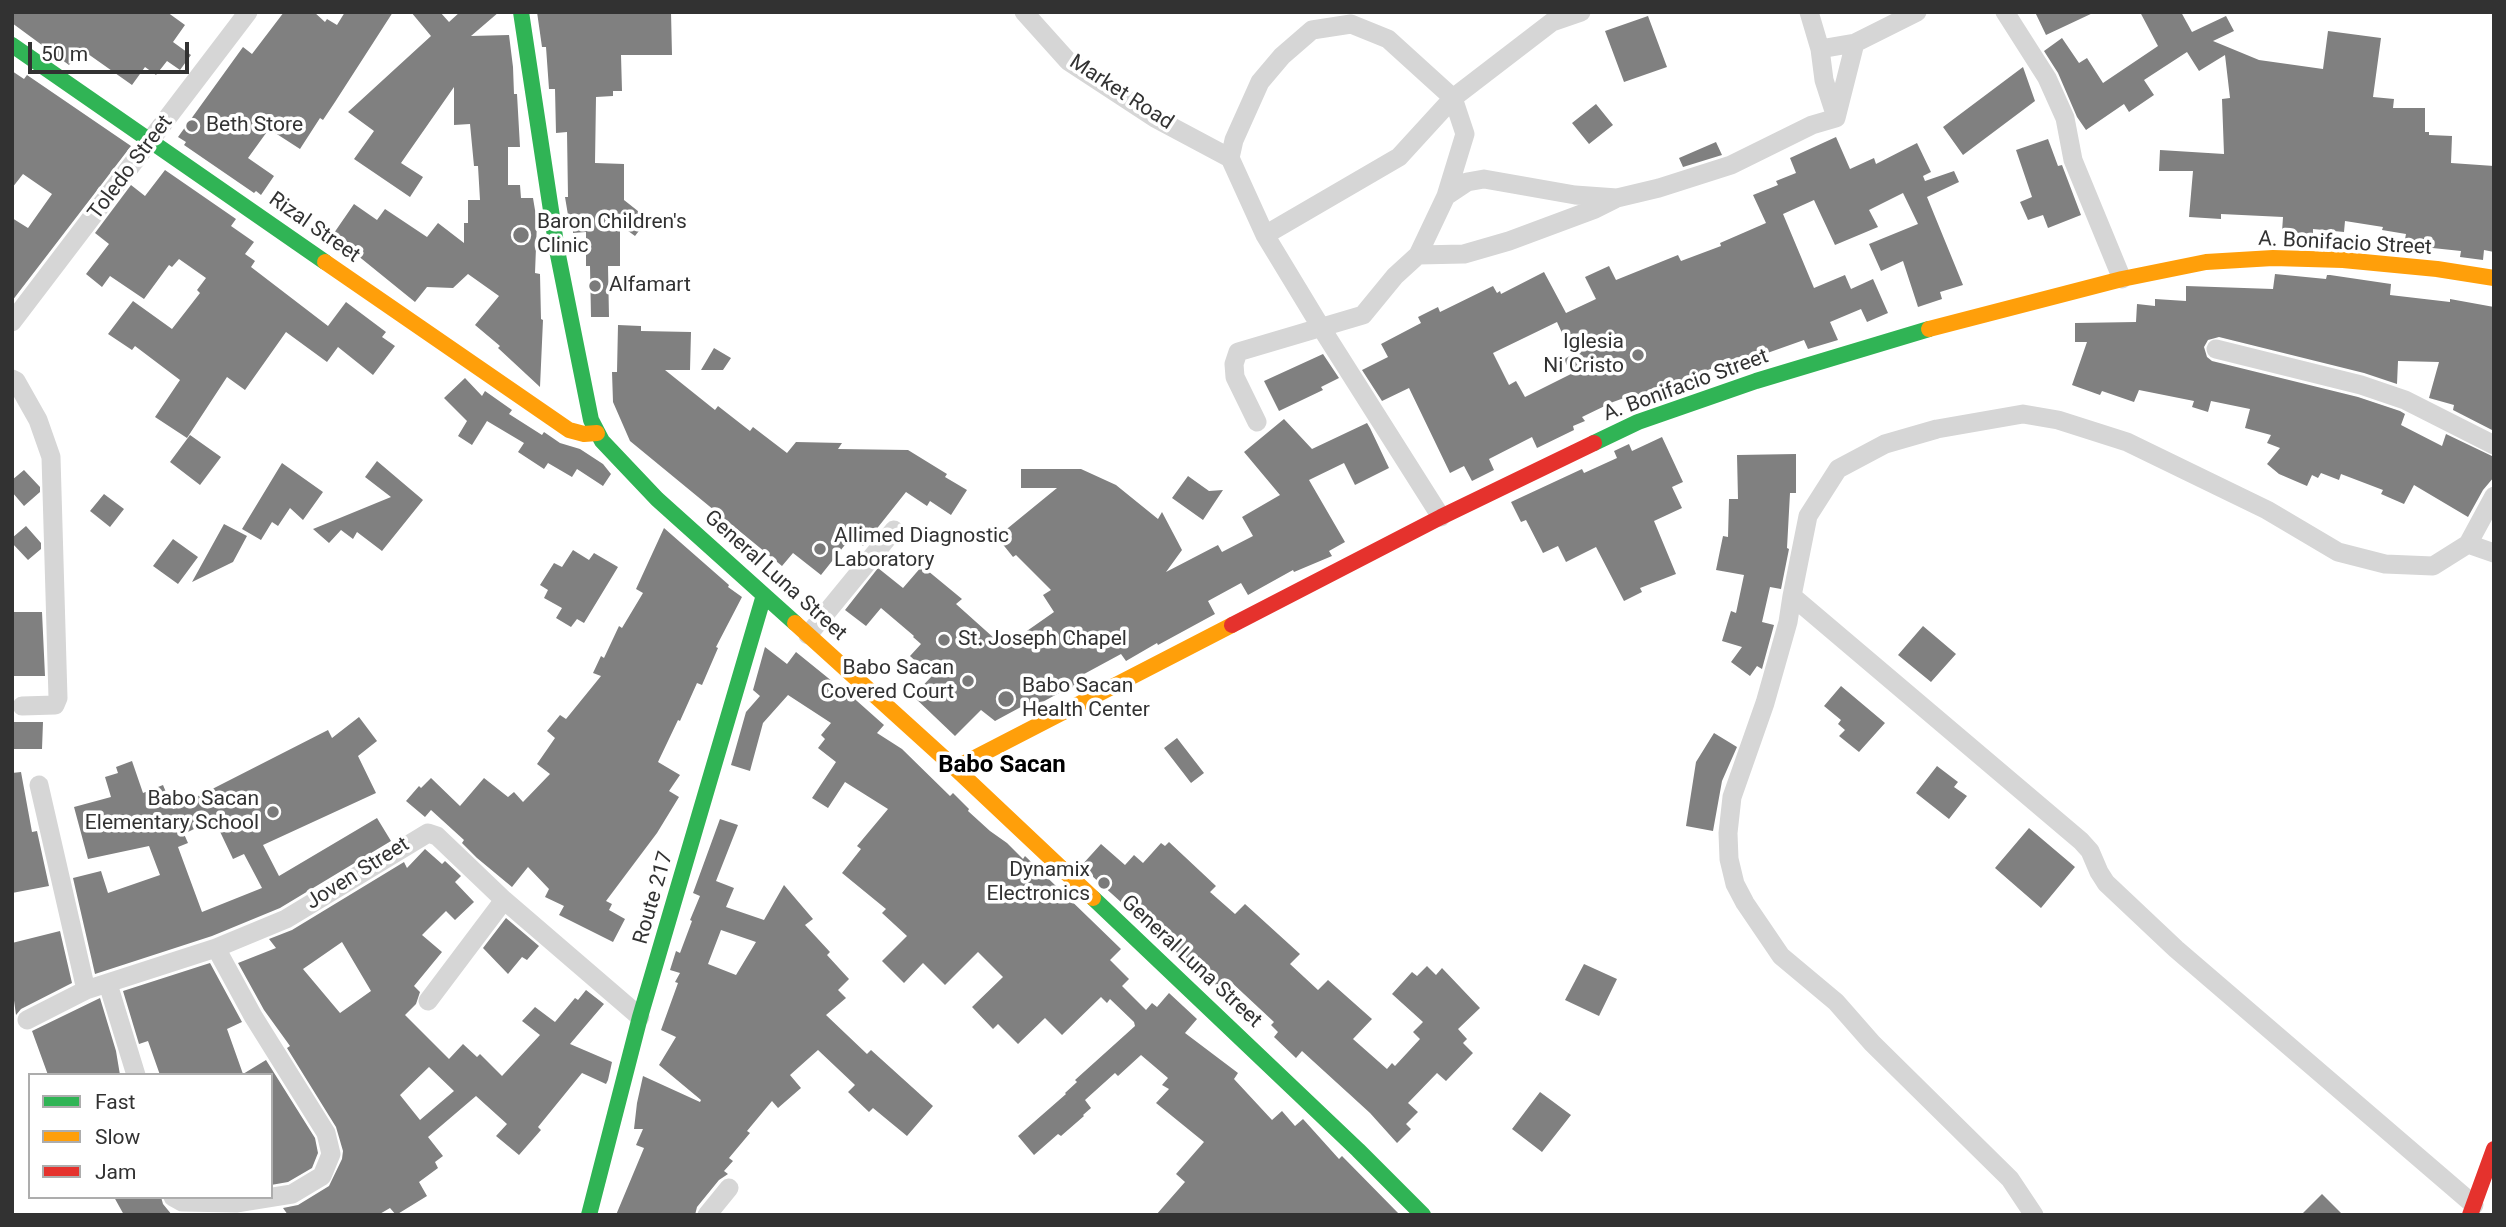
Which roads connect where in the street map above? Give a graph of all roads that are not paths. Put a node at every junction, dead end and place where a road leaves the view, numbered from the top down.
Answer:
1 (248, 12) edge
2 (521, 12) edge
3 (1024, 12) edge
4 (1581, 12) edge
5 (1809, 12) edge
6 (1917, 12) edge
7 (2005, 12) edge
8 (1855, 43) junction
9 (12, 45) edge
10 (1820, 49) junction
11 (1453, 98) junction
12 (1836, 118) junction
13 (152, 141) junction
14 (1230, 158) junction
15 (1446, 196) junction
16 (1617, 198) junction
17 (1265, 235) junction
18 (1418, 255) junction
19 (2494, 278) edge
20 (2122, 279) junction
21 (15, 314) edge
22 (1322, 329) junction
23 (2216, 349) dead end
24 (12, 379) edge
25 (1257, 422) dead end
26 (597, 433) junction
27 (2494, 445) edge
28 (2494, 496) edge
29 (1441, 517) junction
30 (894, 530) dead end
31 (2468, 544) junction
32 (2494, 553) edge
33 (764, 595) junction
34 (1792, 596) junction
35 (808, 635) junction
36 (22, 706) dead end
37 (955, 768) junction
38 (39, 785) dead end
39 (504, 900) junction
40 (216, 947) junction
41 (108, 984) junction
42 (86, 990) junction
43 (428, 1002) dead end
44 (640, 1017) junction
45 (27, 1020) dead end
46 (135, 1073) edge
47 (2494, 1149) edge
48 (729, 1188) dead end
49 (177, 1199) edge
50 (237, 1209) edge
51 (2472, 1210) edge
52 (589, 1215) edge
53 (707, 1215) edge
54 (1423, 1215) edge
55 (2034, 1215) edge

1 - 13 street, Toledo Street
2 - 26 main road, General Luna Street
3 - 14 street, Market Road
4 - 11 street
5 - 10 street
6 - 8 street
7 - 20 street
8 - 10 street
8 - 12 street
9 - 13 main road, Rizal Street
10 - 12 street
11 - 14 street
11 - 15 street
11 - 17 street
12 - 16 street
13 - 21 street, Toledo Street
13 - 26 main road, Rizal Street
14 - 17 street
15 - 16 street
15 - 18 street
16 - 18 street
17 - 22 street
18 - 22 street
19 - 20 main road, A. Bonifacio Street
20 - 29 main road, A. Bonifacio Street
22 - 25 street
22 - 29 street
23 - 27 street
24 - 36 street
26 - 33 main road, General Luna Street
28 - 31 street
29 - 37 main road, A. Bonifacio Street
30 - 35 street
31 - 32 street
31 - 34 street
33 - 35 main road, General Luna Street
33 - 44 main road, Route 217
34 - 51 street
34 - 55 street
35 - 37 main road, General Luna Street
37 - 54 main road, General Luna Street
38 - 42 street
39 - 40 street, Joven Street
39 - 43 street
39 - 44 street, Joven Street
40 - 41 street, Joven Street
40 - 50 street
41 - 42 street, Joven Street
41 - 46 street
42 - 45 street, Joven Street
44 - 52 main road, Route 217
47 - 51 main road
48 - 53 street
49 - 50 street

